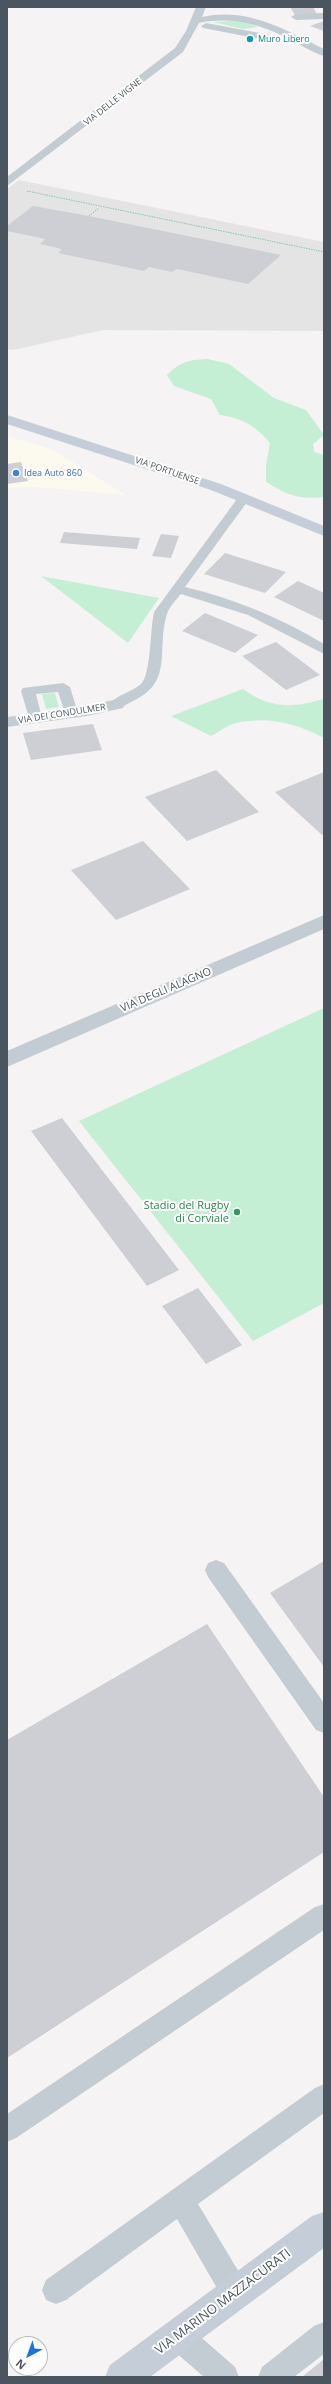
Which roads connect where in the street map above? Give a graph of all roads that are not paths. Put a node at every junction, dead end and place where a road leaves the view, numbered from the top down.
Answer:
1 (201, 7) edge
2 (255, 10) dead end
3 (324, 16) edge
4 (296, 17) dead end
5 (196, 21) junction
6 (268, 24) junction
7 (246, 33) junction
8 (211, 38) dead end
9 (199, 42) dead end
10 (179, 50) junction
11 (324, 54) edge
12 (7, 183) edge
13 (7, 419) edge
14 (244, 498) junction
15 (324, 531) edge
16 (176, 589) junction
17 (324, 650) edge
18 (117, 704) joint
19 (71, 713) junction
20 (36, 718) junction
21 (7, 722) edge
22 (324, 921) edge
23 (7, 1058) edge
24 (216, 1570) dead end
25 (324, 1722) edge
26 (324, 1916) edge
27 (324, 2097) edge
28 (7, 2129) edge
29 (181, 2200) junction
30 (324, 2228) edge
31 (56, 2290) dead end
32 (235, 2292) junction
33 (178, 2335) junction
34 (324, 2336) edge
35 (122, 2377) edge
36 (225, 2377) edge
37 (272, 2377) edge

1 - 5 street, VIA DELLE VIGNE
2 - 6 street
3 - 4 street
5 - 6 street
5 - 7 street
5 - 10 street, VIA DELLE VIGNE
6 - 7 street
6 - 11 street
7 - 8 street
7 - 11 street
9 - 10 street
10 - 12 street, VIA DELLE VIGNE
13 - 14 main road, VIA PORTUENSE
14 - 15 main road, VIA PORTUENSE
14 - 16 lane
16 - 17 lane
16 - 18 lane
18 - 19 street, VIA DEI CONDULMER
19 - 20 street, VIA DEI CONDULMER
19 - 20 lane
20 - 21 street, VIA DEI CONDULMER
22 - 23 street, VIA DEGLI ALAGNO
24 - 25 lane
26 - 28 lane
27 - 29 lane
29 - 31 lane
29 - 32 lane
30 - 32 main road, VIA MARINO MAZZACURATI
32 - 33 main road, VIA MARINO MAZZACURATI
33 - 35 main road, VIA MARINO MAZZACURATI
33 - 36 lane
34 - 37 lane

